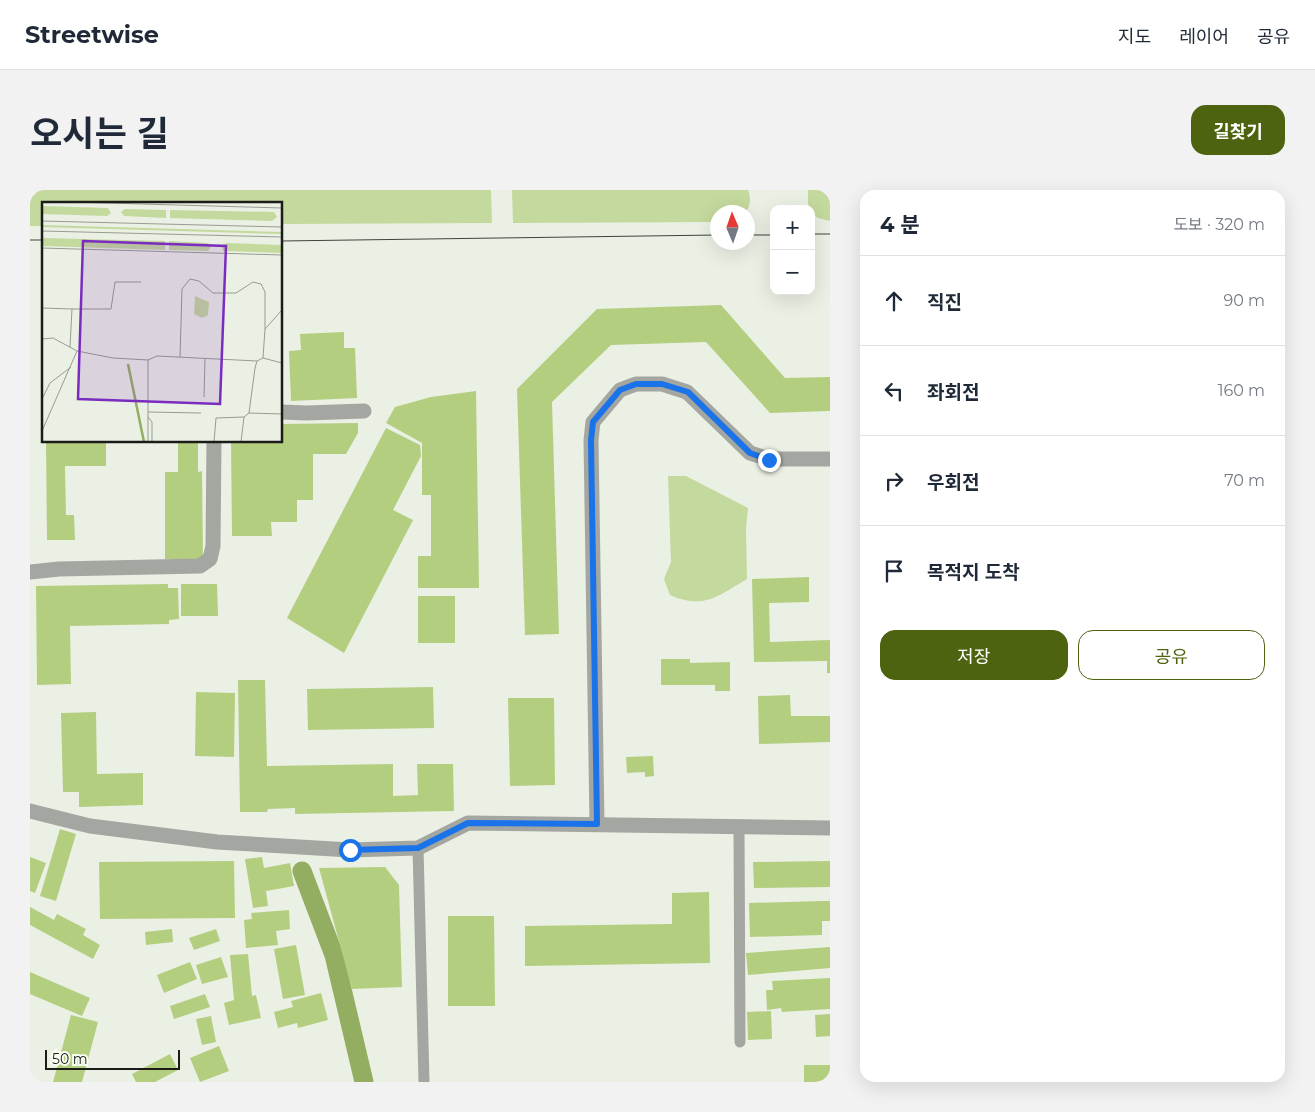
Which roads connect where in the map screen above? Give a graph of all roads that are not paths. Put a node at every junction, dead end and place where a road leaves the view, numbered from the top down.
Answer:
1 (364, 411) dead end
2 (282, 412) edge
3 (214, 442) edge
4 (830, 458) edge
5 (30, 572) edge
6 (30, 811) edge
7 (597, 824) junction
8 (739, 826) junction
9 (830, 828) edge
10 (418, 848) junction
11 (740, 1042) dead end
12 (424, 1082) edge

1 - 2 street
3 - 5 street
4 - 7 street
6 - 10 street
7 - 8 street
7 - 10 street
8 - 9 street
8 - 11 lane
10 - 12 lane

